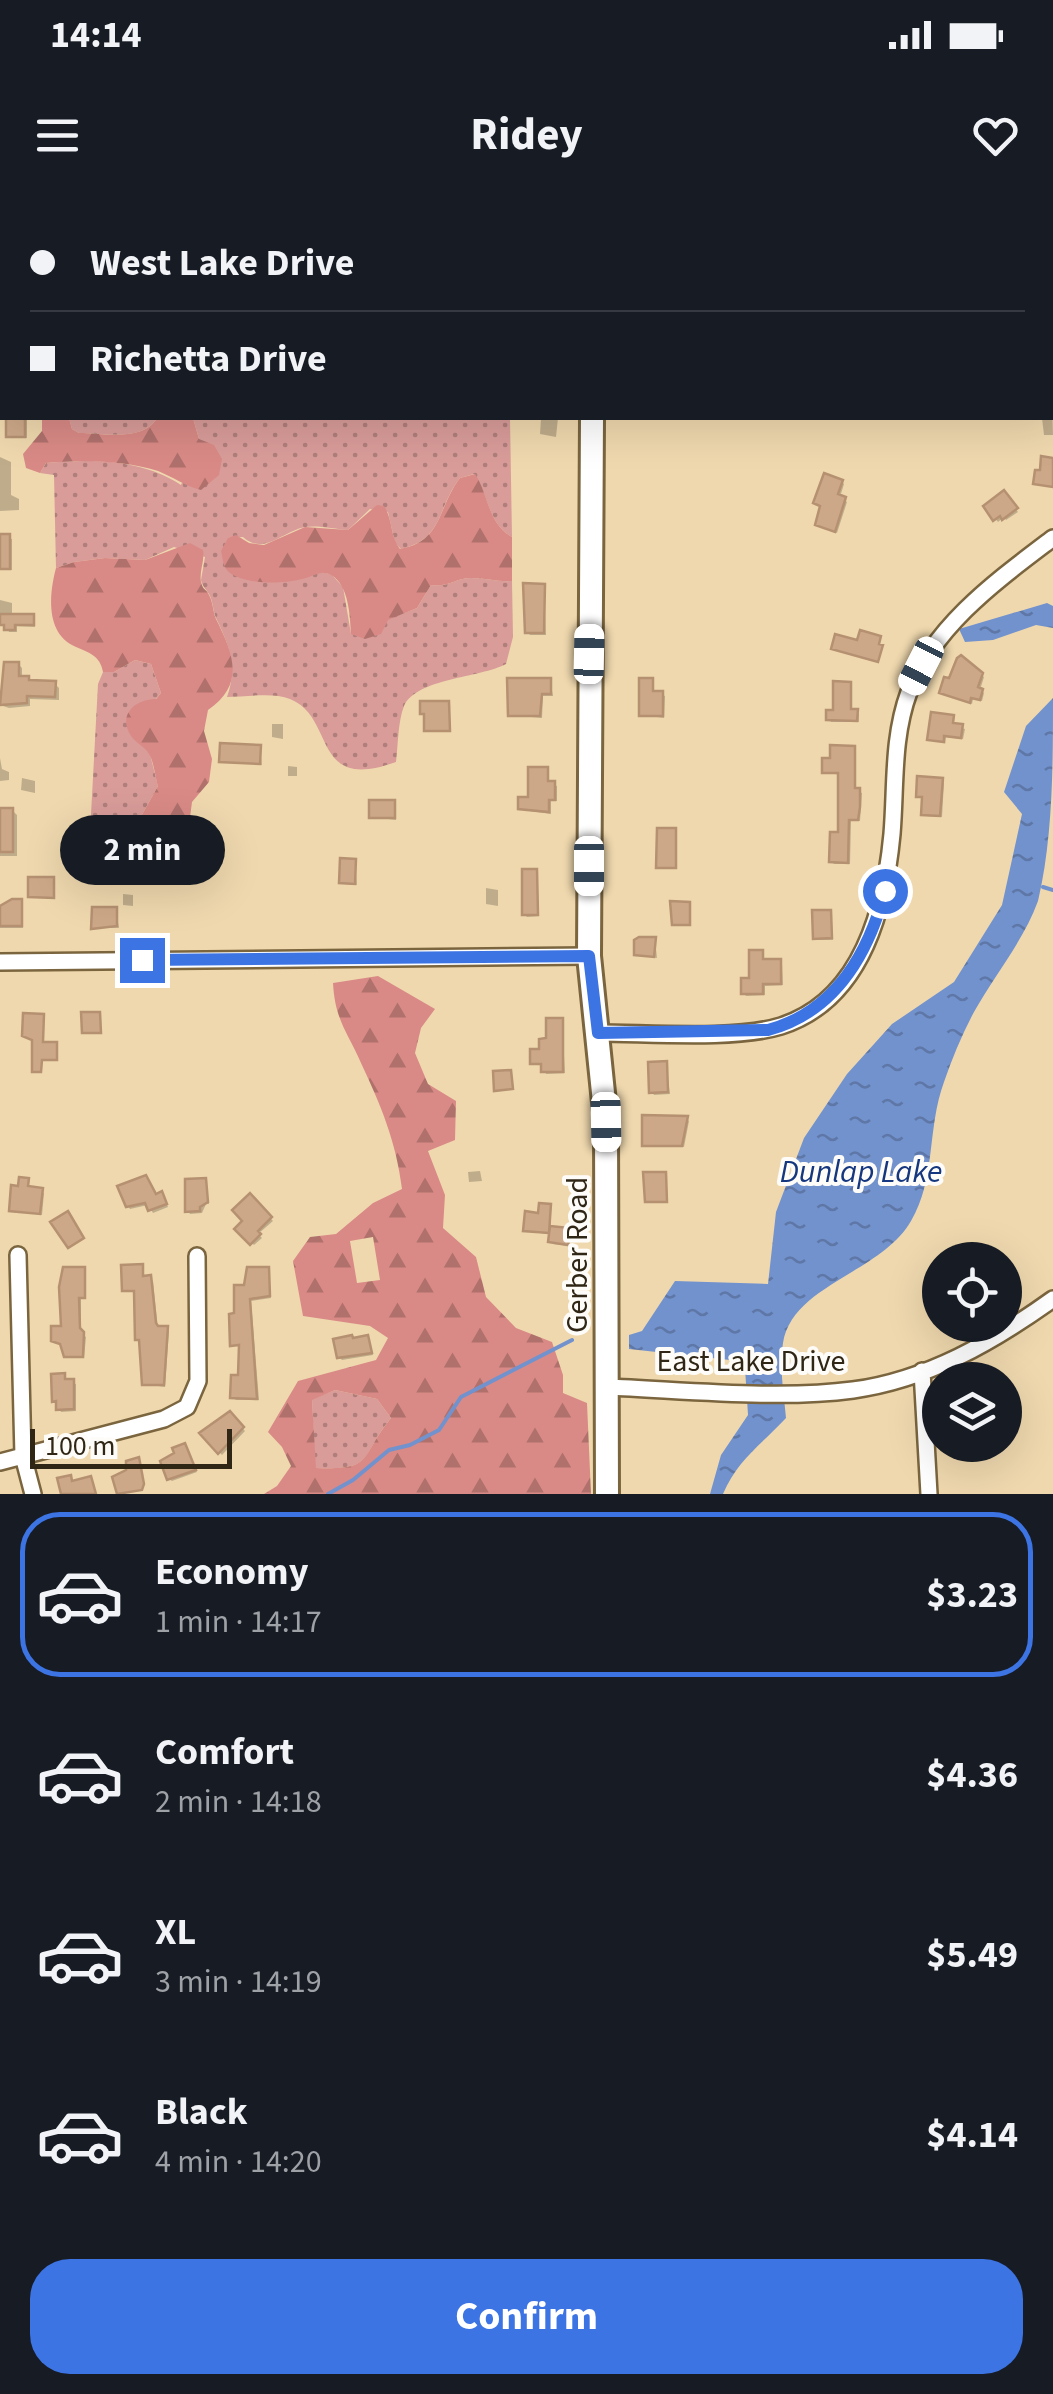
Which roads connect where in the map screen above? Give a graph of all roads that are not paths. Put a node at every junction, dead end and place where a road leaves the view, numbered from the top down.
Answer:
1 (592, 420) edge
2 (1053, 538) edge
3 (589, 956) junction
4 (0, 962) edge
5 (598, 1033) junction
6 (18, 1255) dead end
7 (197, 1256) dead end
8 (1053, 1300) edge
9 (945, 1362) edge
10 (922, 1372) edge
11 (608, 1387) junction
12 (23, 1456) junction
13 (0, 1462) edge
14 (927, 1462) edge
15 (33, 1494) edge
16 (607, 1494) edge
17 (929, 1494) edge

1 - 3 street, Gerber Road
2 - 5 street
3 - 4 street
3 - 5 street, Gerber Road
5 - 11 street, Gerber Road
6 - 12 street
7 - 12 street
8 - 9 street, East Lake Drive
10 - 11 street, East Lake Drive
11 - 16 street, Gerber Road
12 - 13 street
12 - 15 street
14 - 17 street

